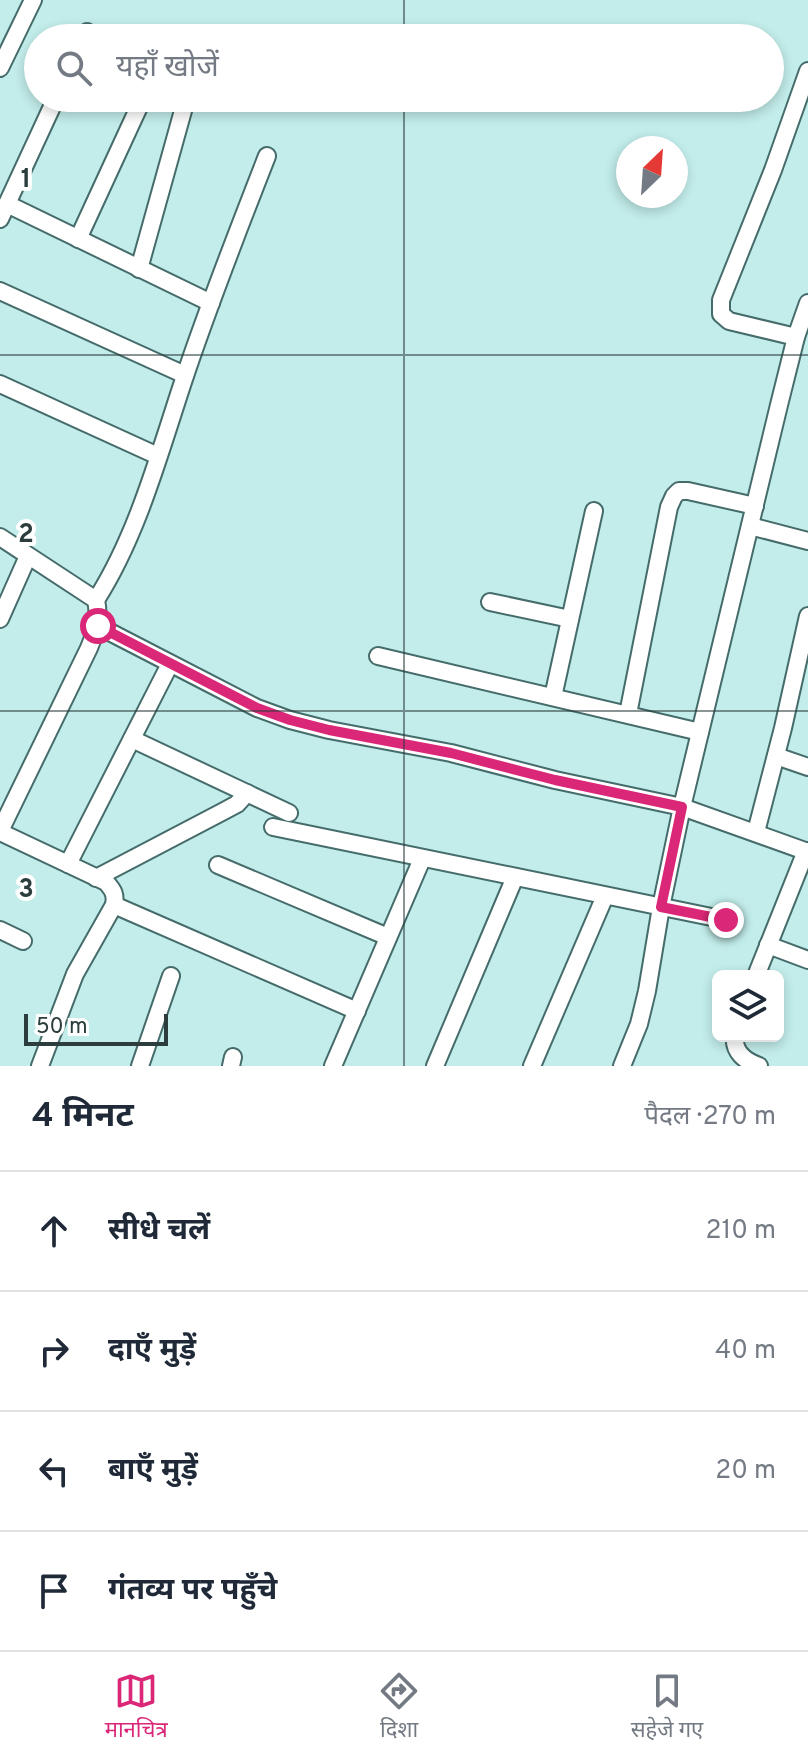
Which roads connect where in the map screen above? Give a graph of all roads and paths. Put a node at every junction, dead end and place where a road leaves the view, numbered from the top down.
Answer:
1 (33, 0) edge
2 (0, 68) edge
3 (808, 71) edge
4 (49, 112) edge
5 (137, 112) edge
6 (183, 112) edge
7 (267, 156) dead end
8 (3, 212) edge
9 (78, 239) junction
10 (139, 269) junction
11 (0, 291) edge
12 (211, 303) junction
13 (808, 303) edge
14 (796, 337) junction
15 (185, 375) junction
16 (0, 384) edge
17 (158, 456) junction
18 (755, 506) junction
19 (594, 511) dead end
20 (750, 526) junction
21 (0, 537) edge
22 (808, 541) edge
23 (28, 556) junction
24 (96, 600) junction
25 (490, 602) dead end
26 (808, 616) edge
27 (0, 619) edge
28 (570, 619) junction
29 (98, 626) junction
30 (378, 656) dead end
31 (170, 664) junction
32 (553, 697) junction
33 (628, 714) junction
34 (700, 732) junction
35 (132, 739) junction
36 (776, 756) junction
37 (808, 767) edge
38 (247, 793) junction
39 (682, 807) junction
40 (289, 813) dead end
41 (273, 827) dead end
42 (0, 831) edge
43 (756, 832) junction
44 (807, 851) edge
45 (422, 859) junction
46 (68, 864) junction
47 (218, 865) dead end
48 (515, 877) junction
49 (96, 878) junction
50 (605, 896) junction
51 (114, 905) junction
52 (661, 907) junction
53 (726, 920) dead end
54 (0, 930) edge
55 (388, 937) junction
56 (23, 941) dead end
57 (768, 945) junction
58 (808, 960) edge
59 (758, 970) edge
60 (171, 976) dead end
61 (357, 1011) junction
62 (734, 1042) edge
63 (40, 1066) edge
64 (140, 1066) edge
65 (333, 1066) edge
66 (435, 1066) edge
67 (532, 1066) edge
68 (622, 1066) edge
69 (759, 1066) edge

1 - 2 street
3 - 14 street
4 - 8 street
5 - 9 street
6 - 10 street
7 - 12 street
8 - 9 street
9 - 10 street
10 - 12 street
11 - 15 street
12 - 15 street
13 - 14 street
14 - 18 street
15 - 17 street
16 - 17 street
17 - 24 street
18 - 20 street
18 - 33 street
19 - 28 street
20 - 22 street
20 - 34 street
21 - 23 street
23 - 24 street
23 - 27 street
24 - 29 street
25 - 28 street
26 - 36 street
28 - 32 street
29 - 31 street
29 - 42 street
30 - 32 street
31 - 35 street
31 - 39 street
32 - 33 street
33 - 34 street
34 - 39 street
35 - 38 street
35 - 46 street
36 - 37 street
36 - 43 street
38 - 40 street
38 - 49 street
39 - 43 street
39 - 52 street
41 - 45 street
42 - 46 street
43 - 44 street
44 - 57 street
45 - 48 street
45 - 55 street
46 - 49 street
47 - 55 street
48 - 50 street
48 - 66 street
49 - 51 street
50 - 52 street
50 - 67 street
51 - 61 street
51 - 63 street
52 - 53 street
52 - 68 street
54 - 56 street
55 - 61 street
57 - 58 street
57 - 59 street
60 - 64 street
61 - 65 street
62 - 69 street

